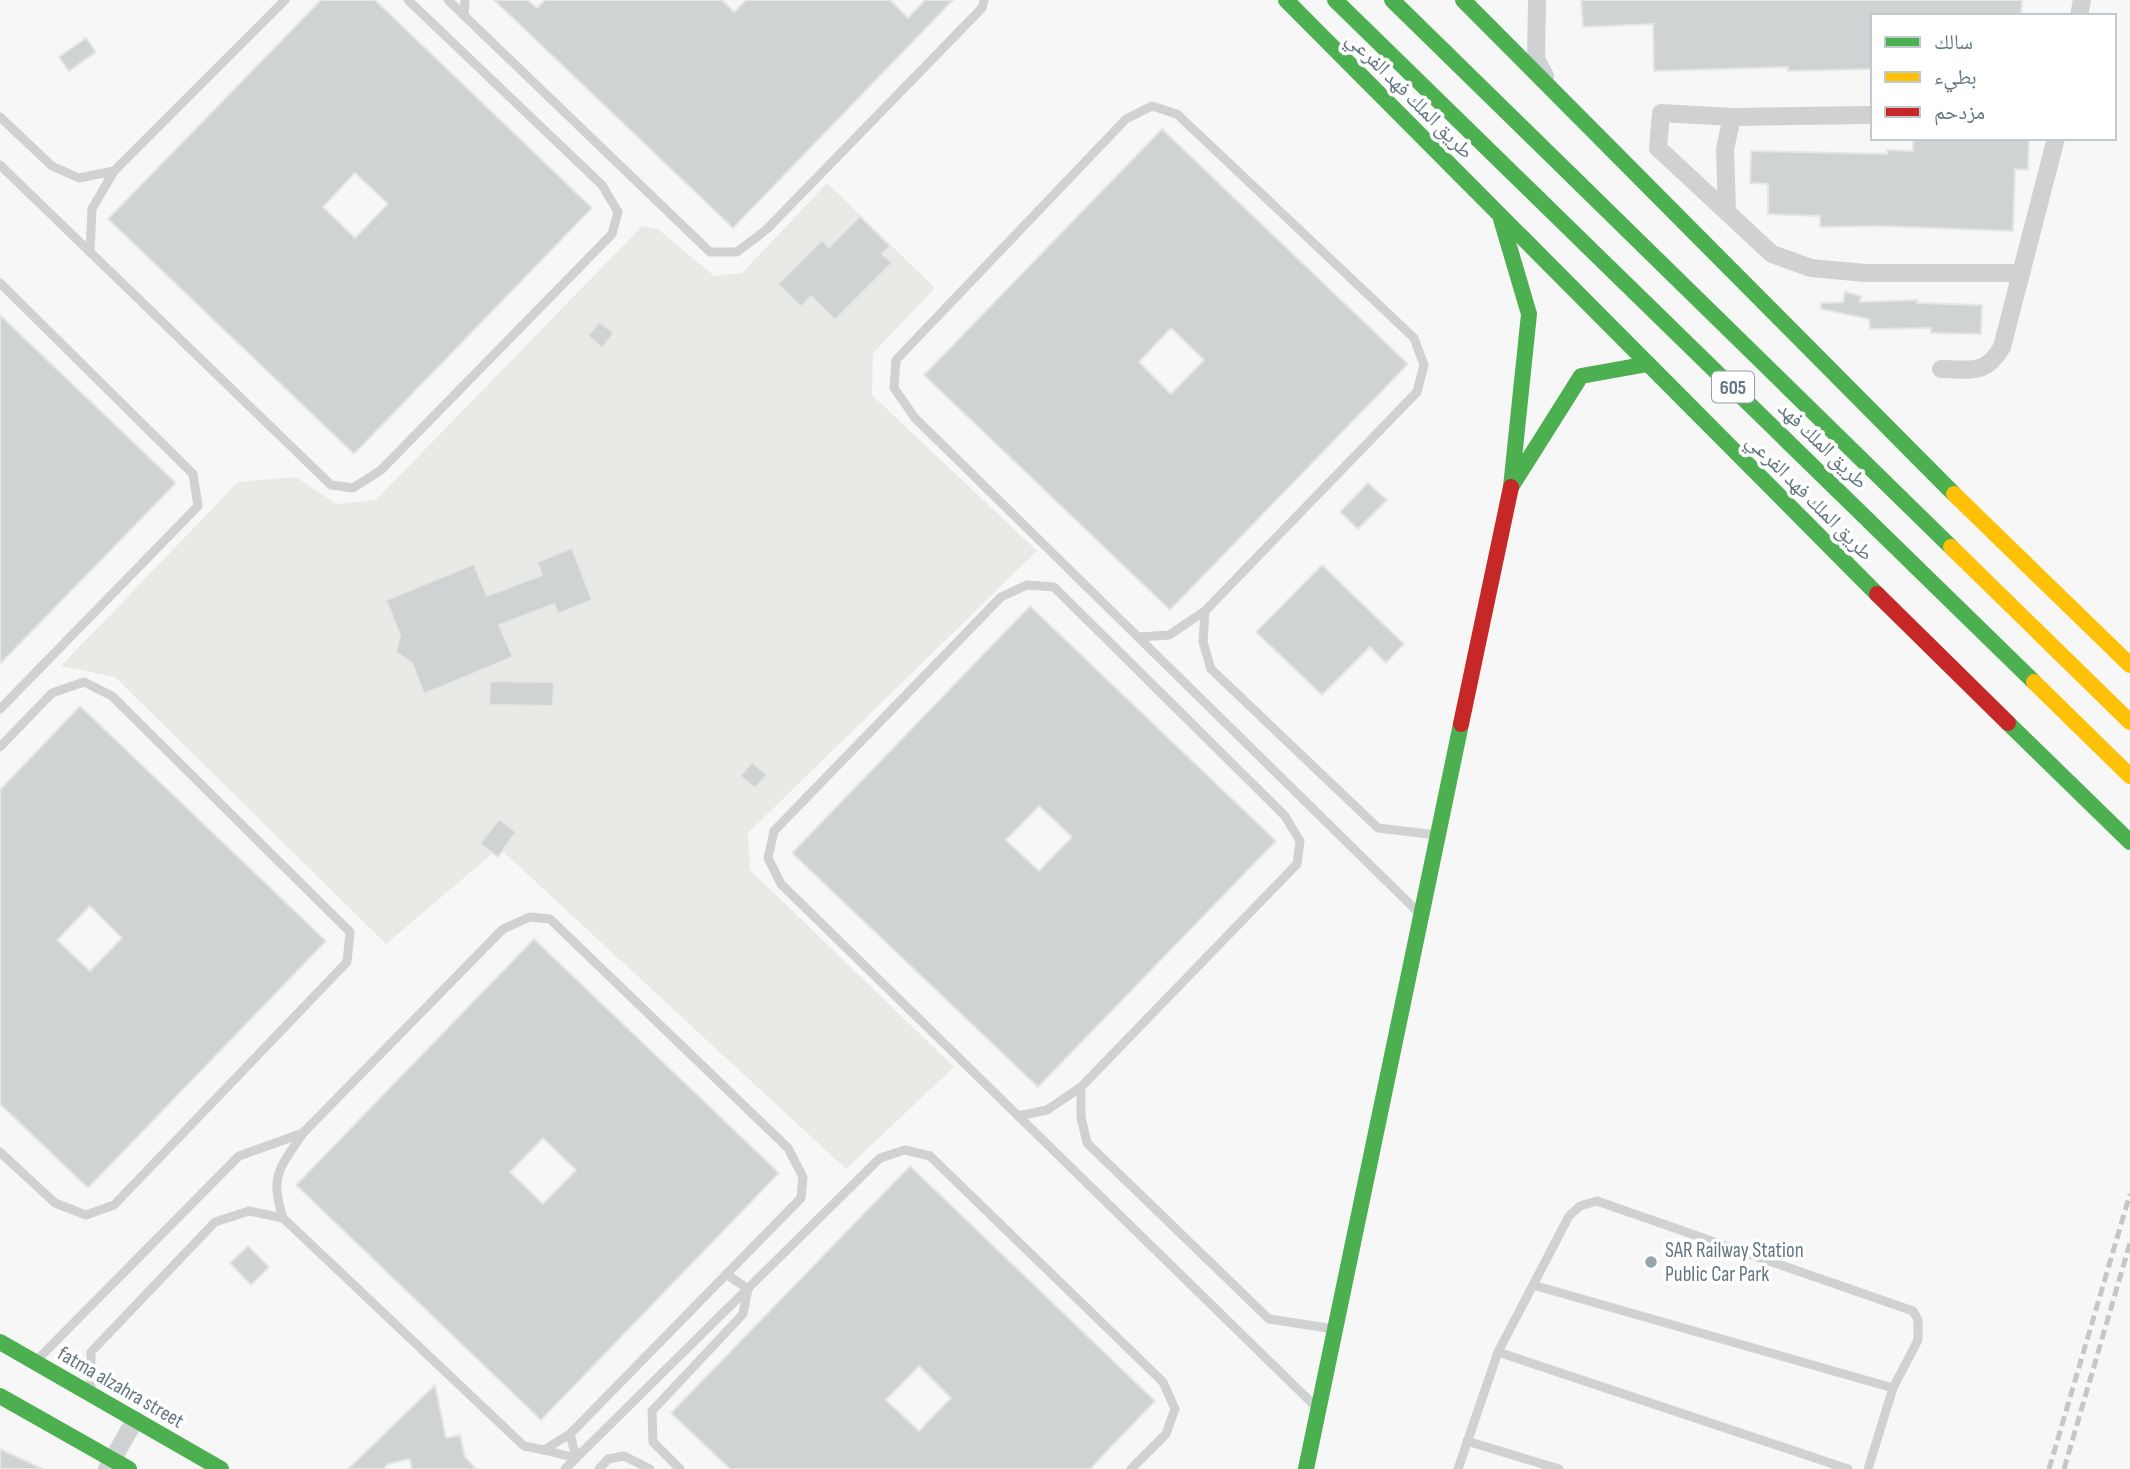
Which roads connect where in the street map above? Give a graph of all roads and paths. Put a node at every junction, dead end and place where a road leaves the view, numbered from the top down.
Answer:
1 (285, 0) edge
2 (408, 0) edge
3 (448, 0) edge
4 (465, 0) edge
5 (984, 0) edge
6 (1286, 0) edge
7 (1335, 0) edge
8 (1392, 0) edge
9 (1463, 0) edge
10 (1537, 0) edge
11 (464, 15) junction
12 (1552, 89) junction
13 (1871, 115) edge
14 (0, 117) edge
15 (1732, 117) junction
16 (2055, 140) edge
17 (0, 165) edge
18 (114, 171) junction
19 (1727, 212) junction
20 (1500, 215) junction
21 (89, 252) junction
22 (2021, 273) junction
23 (0, 284) edge
24 (1648, 364) junction
25 (1941, 369) dead end
26 (1511, 487) junction
27 (1205, 611) junction
28 (1139, 637) junction
29 (2130, 665) edge
30 (0, 709) edge
31 (2130, 722) edge
32 (0, 747) edge
33 (2130, 776) edge
34 (1438, 835) junction
35 (2130, 842) edge
36 (1422, 915) junction
37 (1081, 1087) junction
38 (1018, 1116) junction
39 (303, 1133) junction
40 (0, 1152) edge
41 (283, 1218) junction
42 (726, 1274) junction
43 (1533, 1285) junction
44 (748, 1289) junction
45 (1335, 1329) junction
46 (0, 1342) edge
47 (1498, 1352) junction
48 (35, 1362) junction
49 (1893, 1388) junction
50 (91, 1395) junction
51 (0, 1396) edge
52 (1319, 1409) junction
53 (135, 1420) junction
54 (570, 1434) junction
55 (1467, 1441) junction
56 (544, 1450) junction
57 (110, 1464) edge
58 (129, 1469) edge
59 (221, 1469) edge
60 (565, 1469) edge
61 (598, 1469) edge
62 (650, 1469) edge
63 (680, 1469) edge
64 (1132, 1469) edge
65 (1306, 1469) edge
66 (1458, 1469) edge
67 (1559, 1469) edge
68 (1848, 1469) edge
69 (1868, 1469) edge

1 - 18 lane
2 - 21 lane
3 - 11 lane
4 - 11 lane
5 - 11 lane
6 - 20 main road, طريق الملك فهد الفرعي
7 - 33 main road, طريق الملك فهد / 605
8 - 31 main road, طريق الملك فهد / 605
9 - 12 main road
10 - 12 street
12 - 29 main road
13 - 15 street
14 - 18 lane
15 - 19 street
15 - 19 street
16 - 22 street
17 - 21 lane
18 - 21 lane
19 - 22 street
20 - 24 main road, طريق الملك فهد الفرعي
20 - 26 main road
22 - 25 street
23 - 30 lane
24 - 26 main road
24 - 35 main road, طريق الملك فهد الفرعي
26 - 34 main road
27 - 28 lane
27 - 28 lane
27 - 34 lane
28 - 36 lane
32 - 40 lane
34 - 36 main road
36 - 45 main road
37 - 38 lane
37 - 38 lane
37 - 45 lane
38 - 52 lane
39 - 41 lane
39 - 42 lane
39 - 48 lane
41 - 50 lane
41 - 56 lane
42 - 44 lane
42 - 54 lane
43 - 47 lane
43 - 49 lane
43 - 49 lane
44 - 60 lane
44 - 63 lane
44 - 64 lane
45 - 52 main road
46 - 48 main road, fatma alzahra street
47 - 55 lane
47 - 68 lane
48 - 50 main road, fatma alzahra street
49 - 69 lane
50 - 53 main road, fatma alzahra street
51 - 57 main road
52 - 65 main road
53 - 57 street
53 - 59 main road, fatma alzahra street
54 - 56 lane
54 - 56 lane
55 - 66 lane
55 - 67 lane
57 - 58 main road
61 - 62 lane

